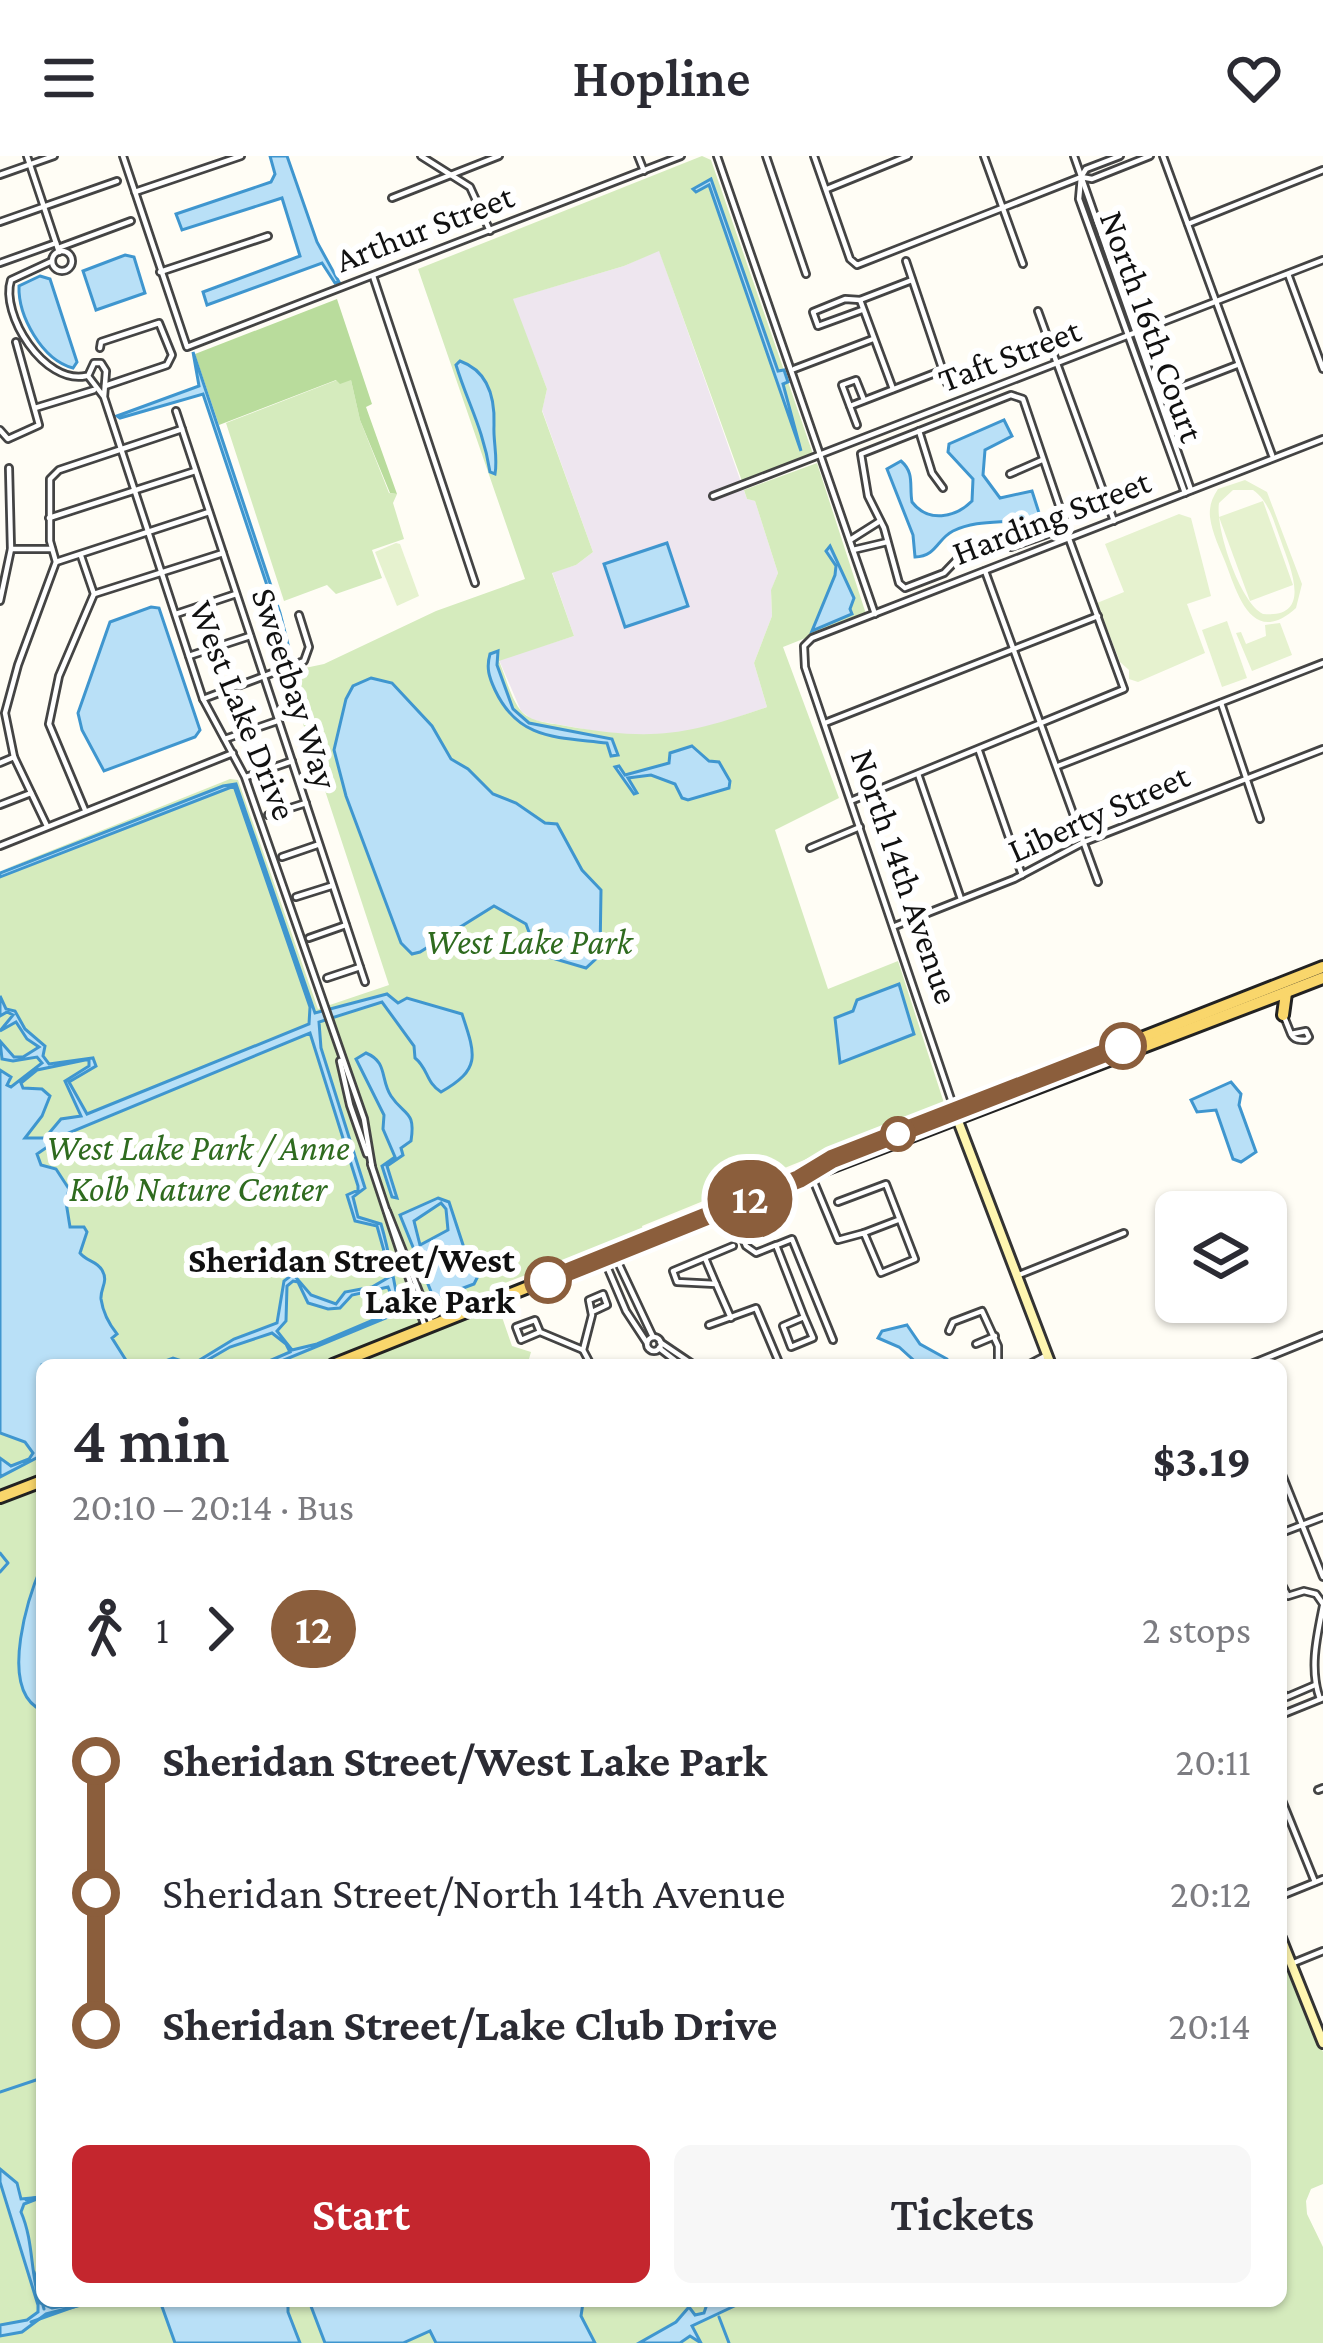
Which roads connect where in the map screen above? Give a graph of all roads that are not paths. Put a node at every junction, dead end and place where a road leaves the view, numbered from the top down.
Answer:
1 (54, 156) edge
2 (123, 156) edge
3 (241, 156) edge
4 (421, 156) edge
5 (638, 156) edge
6 (681, 156) edge
7 (717, 156) edge
8 (766, 156) edge
9 (814, 156) edge
10 (908, 156) edge
11 (984, 156) edge
12 (1074, 156) edge
13 (1120, 156) edge
14 (1150, 156) edge
15 (1163, 156) edge
16 (494, 157) edge
17 (28, 160) edge
18 (1323, 170) edge
19 (644, 171) junction
20 (454, 174) junction
21 (0, 176) edge
22 (1081, 177) junction
23 (117, 181) dead end
24 (1066, 183) junction
25 (826, 189) junction
26 (135, 192) junction
27 (1078, 193) junction
28 (392, 198) dead end
29 (44, 206) junction
30 (1003, 208) junction
31 (131, 221) dead end
32 (0, 222) edge
33 (1188, 224) junction
34 (490, 231) junction
35 (268, 236) dead end
36 (58, 247) junction
37 (1323, 260) edge
38 (52, 261) junction
39 (905, 261) dead end
40 (0, 263) edge
41 (1023, 264) dead end
42 (160, 272) junction
43 (806, 274) dead end
44 (1288, 274) junction
45 (373, 276) junction
46 (912, 280) junction
47 (860, 300) junction
48 (1216, 303) junction
49 (862, 310) junction
50 (1038, 311) dead end
51 (1132, 335) junction
52 (873, 339) junction
53 (16, 342) dead end
54 (100, 348) dead end
55 (38, 359) junction
56 (1058, 364) junction
57 (1239, 364) junction
58 (1323, 369) edge
59 (792, 370) junction
60 (943, 370) junction
61 (26, 371) junction
62 (89, 378) junction
63 (106, 379) junction
64 (948, 386) dead end
65 (97, 389) junction
66 (893, 389) junction
67 (85, 393) junction
68 (1159, 395) junction
69 (104, 397) junction
70 (864, 400) junction
71 (850, 406) junction
72 (35, 409) junction
73 (176, 411) dead end
74 (857, 425) dead end
75 (182, 429) junction
76 (0, 430) edge
77 (919, 431) junction
78 (1323, 439) edge
79 (121, 448) junction
80 (822, 456) junction
81 (1273, 457) junction
82 (1042, 460) junction
83 (9, 468) dead end
84 (195, 471) junction
85 (1010, 474) dead end
86 (943, 488) dead end
87 (134, 490) junction
88 (1188, 492) junction
89 (713, 496) dead end
90 (209, 512) junction
91 (49, 518) junction
92 (880, 520) junction
93 (1114, 521) junction
94 (870, 531) junction
95 (148, 532) junction
96 (1069, 539) junction
97 (850, 540) junction
98 (887, 542) junction
99 (875, 544) junction
100 (11, 549) junction
101 (52, 549) junction
102 (853, 550) junction
103 (223, 553) junction
104 (81, 556) junction
105 (56, 562) junction
106 (985, 571) junction
107 (162, 573) junction
108 (476, 583) dead end
109 (94, 594) junction
110 (236, 594) junction
111 (0, 601) edge
112 (176, 614) junction
113 (875, 614) junction
114 (299, 615) dead end
115 (1098, 616) junction
116 (250, 636) junction
117 (802, 649) joint
118 (1014, 649) junction
119 (189, 656) junction
120 (1323, 663) edge
121 (263, 677) junction
122 (203, 699) junction
123 (1221, 703) junction
124 (278, 721) junction
125 (825, 723) junction
126 (1042, 724) junction
127 (225, 739) junction
128 (1323, 749) edge
129 (979, 751) junction
130 (232, 753) junction
131 (14, 757) junction
132 (292, 761) junction
133 (0, 763) edge
134 (1058, 766) junction
135 (918, 774) junction
136 (245, 777) junction
137 (1247, 778) junction
138 (31, 793) junction
139 (853, 800) junction
140 (306, 802) junction
141 (0, 805) edge
142 (85, 810) junction
143 (268, 815) dead end
144 (1260, 819) dead end
145 (47, 826) junction
146 (862, 827) junction
147 (1084, 842) junction
148 (319, 844) junction
149 (0, 846) edge
150 (810, 848) dead end
151 (282, 856) dead end
152 (1022, 875) junction
153 (1098, 882) dead end
154 (333, 885) junction
155 (296, 897) dead end
156 (961, 899) junction
157 (346, 926) junction
158 (895, 926) junction
159 (309, 938) dead end
160 (360, 967) junction
161 (1323, 972) edge
162 (327, 978) dead end
163 (365, 982) dead end
164 (1259, 993) junction
165 (1280, 995) junction
166 (1283, 1015) joint
167 (1197, 1028) junction
168 (1304, 1031) dead end
169 (337, 1044) junction
170 (1116, 1054) junction
171 (957, 1116) junction
172 (364, 1119) junction
173 (355, 1122) junction
174 (372, 1167) junction
175 (805, 1177) junction
176 (838, 1202) dead end
177 (729, 1207) junction
178 (899, 1219) junction
179 (864, 1233) junction
180 (1124, 1233) dead end
181 (776, 1245) junction
182 (733, 1246) dead end
183 (609, 1255) junction
184 (705, 1258) junction
185 (1018, 1275) junction
186 (716, 1284) junction
187 (592, 1312) dead end
188 (805, 1317) junction
189 (730, 1318) junction
190 (709, 1325) dead end
191 (429, 1327) junction
192 (950, 1331) dead end
193 (540, 1332) dead end
194 (1323, 1335) edge
195 (995, 1336) junction
196 (833, 1340) dead end
197 (655, 1343) junction
198 (976, 1344) dead end
199 (583, 1350) junction
200 (348, 1359) edge
201 (588, 1359) edge
202 (675, 1359) edge
203 (777, 1359) edge
204 (997, 1359) edge
205 (1049, 1359) edge
206 (1264, 1359) edge
207 (36, 1483) edge
208 (1287, 1487) edge
209 (0, 1497) edge
210 (1323, 1516) edge
211 (1302, 1525) junction
212 (1287, 1531) edge
213 (1323, 1577) edge
214 (1287, 1594) edge
215 (1323, 1605) edge
216 (1315, 1685) junction
217 (1287, 1697) edge
218 (1322, 1699) edge
219 (1287, 1713) edge
220 (1287, 1813) edge
221 (1323, 1879) edge
222 (1315, 1882) junction
223 (1287, 1894) edge
224 (1323, 1951) edge
225 (1287, 1952) edge
226 (1292, 1964) junction
227 (1320, 2026) edge
228 (1323, 2043) edge

1 - 17 street
2 - 26 street
3 - 26 street
4 - 20 street
5 - 19 street
6 - 19 street, Arthur Street
7 - 59 street
8 - 43 street
9 - 25 street
10 - 25 street
11 - 30 street
12 - 22 street, North 16th Court
13 - 22 street
14 - 22 street
15 - 33 street
16 - 20 street
17 - 21 street
17 - 29 street
18 - 33 street
19 - 34 street, Arthur Street
20 - 28 street
20 - 34 street
22 - 24 street
22 - 27 street, North 16th Court
22 - 51 street, North 16th Court
23 - 29 street
24 - 27 street
24 - 30 street
25 - 30 street
26 - 42 street
27 - 51 street, North 16th Court
29 - 32 street
29 - 36 street
30 - 41 street
31 - 36 street
33 - 48 street
34 - 45 street, Arthur Street
35 - 42 street
36 - 38 street
36 - 38 street
36 - 40 street
37 - 44 street, Taft Street
38 - 55 street
39 - 46 street
42 - 45 street, Arthur Street
44 - 48 street, Taft Street
44 - 58 street
45 - 108 street
46 - 47 street
46 - 60 street
47 - 49 street
47 - 49 street
48 - 51 street, Taft Street
48 - 57 street
49 - 52 street
50 - 56 street
51 - 56 street, Taft Street
51 - 68 street, North 16th Court
51 - 88 street, North 16th Court
52 - 59 street
52 - 66 street
53 - 61 street
54 - 63 street
55 - 61 street
55 - 62 street
56 - 80 street, Taft Street
56 - 93 street
57 - 68 street
57 - 81 street
59 - 80 street
60 - 64 street
60 - 66 street
61 - 72 street
62 - 63 street
62 - 63 street
62 - 65 street, West Lake Drive
62 - 67 street
63 - 65 street
63 - 69 street, West Lake Drive
65 - 67 street
65 - 69 street, West Lake Drive
66 - 70 street
67 - 72 street
68 - 88 street, North 16th Court
69 - 79 street, West Lake Drive
70 - 71 street
70 - 71 street
71 - 74 street
72 - 76 street
73 - 75 street, Sweetbay Way
75 - 79 street
75 - 84 street, Sweetbay Way
77 - 82 street
77 - 86 street
77 - 92 street
78 - 81 street, Harding Street
79 - 87 street, West Lake Drive
79 - 91 street
80 - 89 street, Taft Street
80 - 97 street
81 - 88 street, Harding Street
82 - 85 street
82 - 98 street
83 - 100 street
84 - 87 street
84 - 90 street, Sweetbay Way
87 - 91 street
87 - 95 street, West Lake Drive
88 - 93 street, Harding Street
90 - 95 street
90 - 103 street, Sweetbay Way
91 - 101 street
92 - 94 street
92 - 98 street
93 - 96 street, Harding Street
94 - 97 street
94 - 99 street
95 - 104 street
95 - 107 street, West Lake Drive
96 - 106 street, Harding Street
96 - 115 street
97 - 102 street
98 - 99 street
99 - 102 street
100 - 101 street
100 - 111 street
101 - 105 street
102 - 113 street
103 - 107 street
103 - 110 street, Sweetbay Way
104 - 105 street
104 - 109 street
105 - 131 street
106 - 113 street, Harding Street
106 - 118 street
107 - 109 street
107 - 112 street, West Lake Drive
109 - 142 street
110 - 112 street
110 - 116 street, Sweetbay Way
112 - 119 street, West Lake Drive
113 - 117 street, Harding Street
114 - 121 street
115 - 118 street
115 - 126 street
116 - 119 street
116 - 121 street, Sweetbay Way
117 - 125 street, North 14th Avenue
118 - 125 street
118 - 126 street
119 - 122 street, West Lake Drive
120 - 123 street
121 - 122 street
121 - 124 street, Sweetbay Way
122 - 127 street, West Lake Drive
123 - 134 street
123 - 137 street
124 - 127 street
124 - 132 street, Sweetbay Way
125 - 139 street, North 14th Avenue
126 - 129 street
126 - 134 street
127 - 130 street, West Lake Drive
128 - 137 street, Liberty Street
129 - 135 street
129 - 152 street
130 - 136 street, West Lake Drive
130 - 142 street
131 - 133 street
131 - 138 street
132 - 136 street
132 - 140 street, Sweetbay Way
134 - 147 street
135 - 139 street
135 - 156 street
136 - 169 street, West Lake Drive
137 - 144 street
137 - 147 street, Liberty Street
138 - 141 street
138 - 145 street
139 - 146 street, North 14th Avenue
140 - 143 street
140 - 148 street, Sweetbay Way
142 - 145 street
145 - 149 street
146 - 150 street
146 - 158 street, North 14th Avenue
147 - 152 street, Liberty Street
147 - 153 street
148 - 151 street
148 - 154 street, Sweetbay Way
152 - 156 street, Liberty Street
154 - 155 street
154 - 157 street, Sweetbay Way
156 - 158 street, Liberty Street
157 - 159 street
157 - 160 street, Sweetbay Way
158 - 171 street, North 14th Avenue
160 - 162 street
160 - 163 street, Sweetbay Way
161 - 164 main road
161 - 165 main road
164 - 167 main road
164 - 170 main road
165 - 166 main road
165 - 167 main road
166 - 168 street
167 - 170 main road
169 - 172 street, West Lake Drive
169 - 173 street, West Lake Drive
170 - 171 main road
170 - 171 main road
171 - 175 main road
171 - 185 street
172 - 173 street
172 - 174 street, West Lake Drive
173 - 174 street, West Lake Drive
174 - 191 street, West Lake Drive
175 - 177 main road
175 - 179 street
176 - 178 street
177 - 181 street
177 - 183 main road
178 - 179 street
178 - 179 street
180 - 185 street
181 - 188 street
181 - 196 street
182 - 184 street
183 - 191 main road
183 - 197 street
183 - 197 street
184 - 186 street
184 - 186 street
185 - 205 street
186 - 189 street
187 - 199 street
188 - 188 street
189 - 190 street
189 - 203 street
191 - 200 main road
192 - 195 street
193 - 199 street
194 - 206 street
195 - 198 street
195 - 204 street
197 - 202 street
199 - 201 street
207 - 209 main road
208 - 211 street
210 - 211 street
211 - 212 street
211 - 213 street
214 - 215 street
215 - 216 street
216 - 217 street
216 - 218 street
218 - 219 street
220 - 222 street
221 - 222 street
222 - 223 street
224 - 226 street
225 - 226 street
226 - 227 street
227 - 228 street

